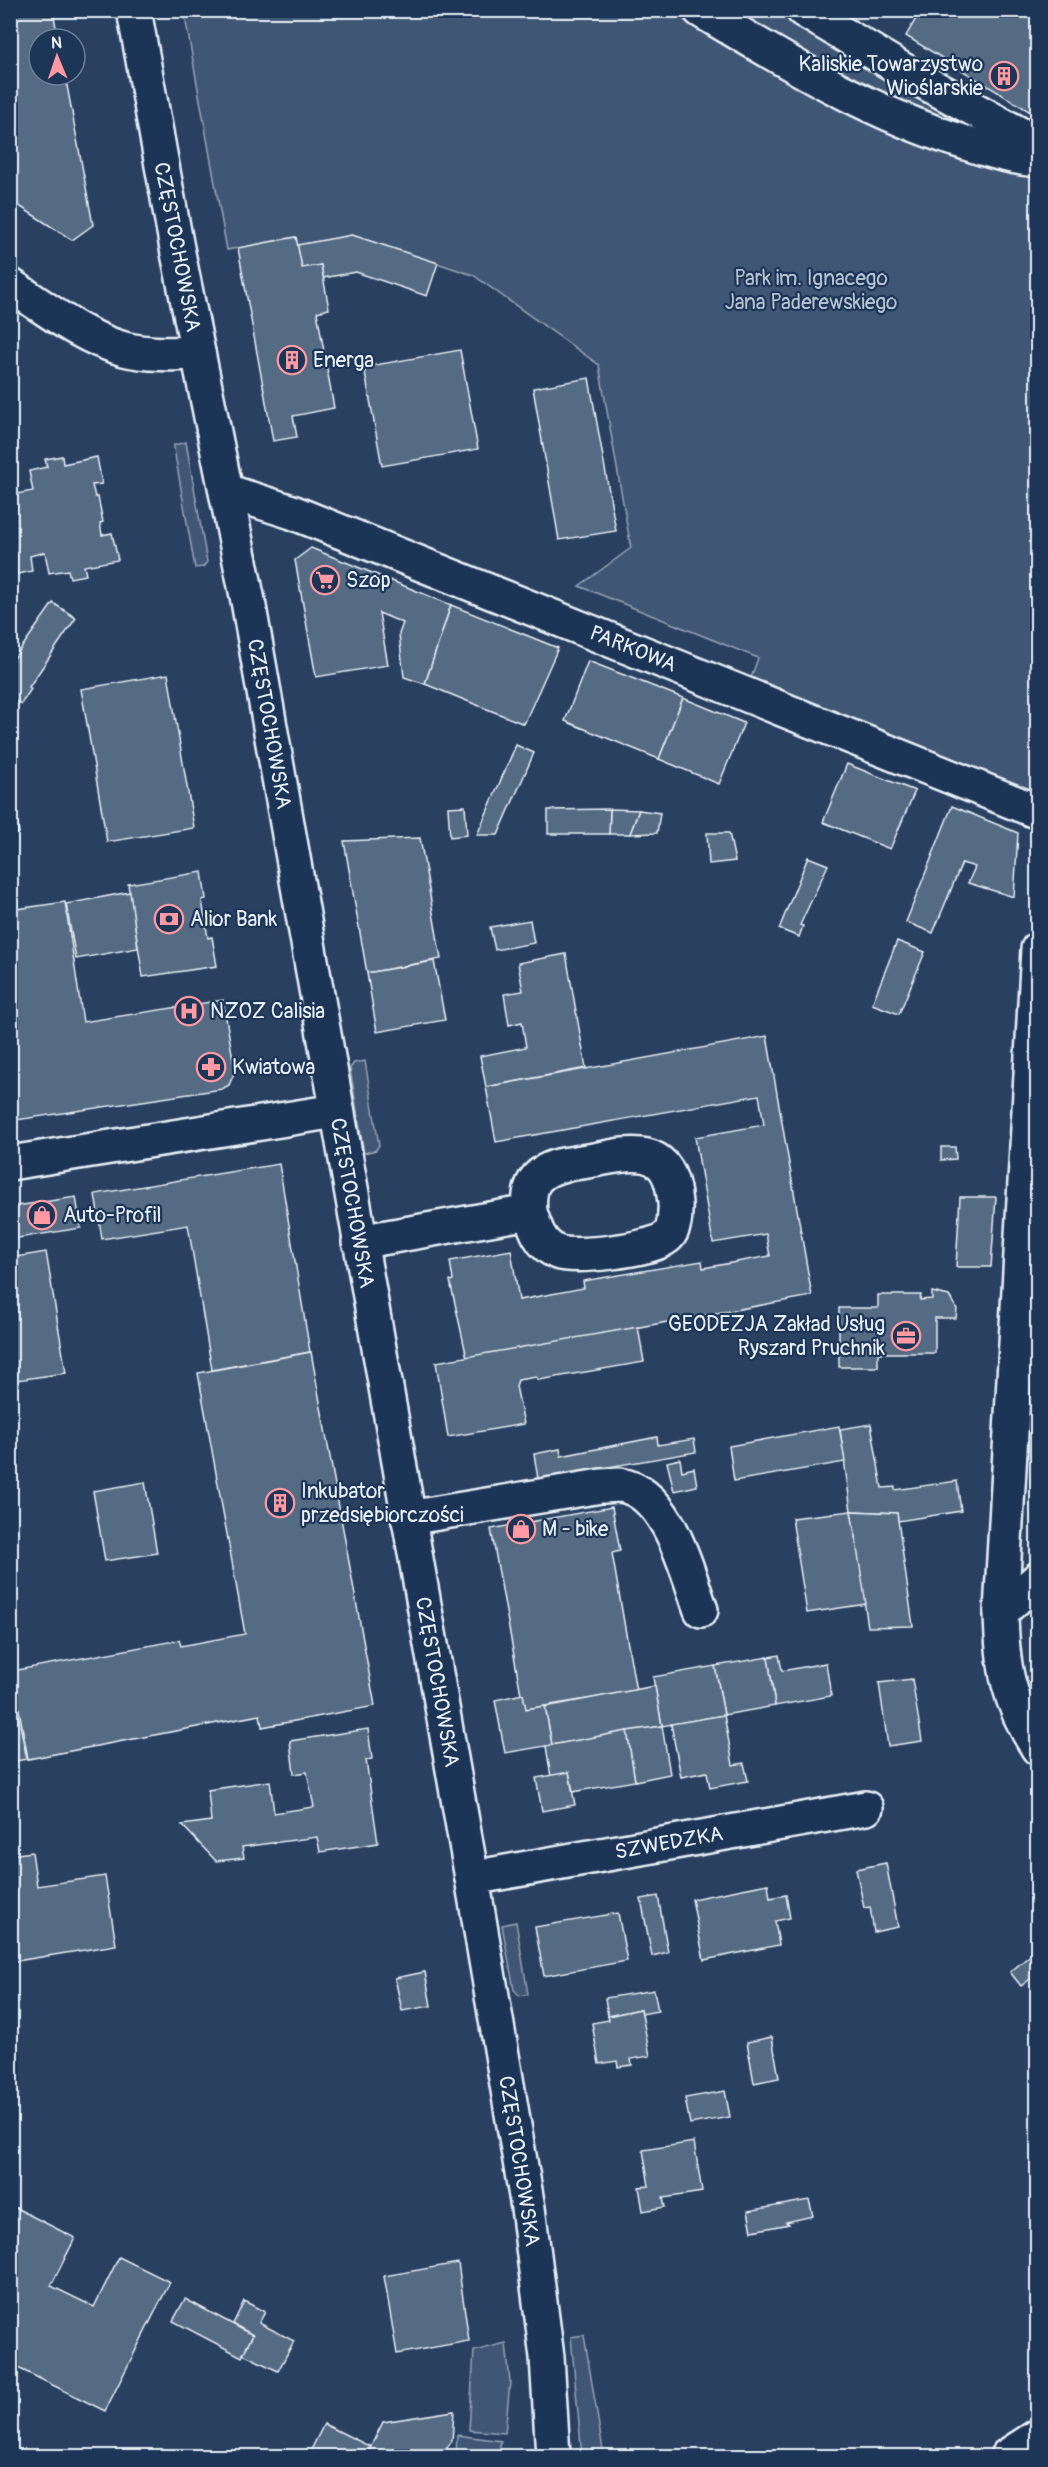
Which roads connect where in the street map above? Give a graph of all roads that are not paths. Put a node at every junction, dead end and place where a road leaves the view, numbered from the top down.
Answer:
1 (134, 10) edge
2 (700, 10) edge
3 (803, 10) edge
4 (1038, 144) edge
5 (1038, 160) edge
6 (10, 285) edge
7 (198, 353) junction
8 (226, 491) junction
9 (1038, 812) edge
10 (1038, 949) edge
11 (336, 1111) junction
12 (10, 1163) edge
13 (530, 1212) dead end
14 (359, 1242) junction
15 (408, 1518) junction
16 (1038, 1580) edge
17 (701, 1610) dead end
18 (1001, 1612) junction
19 (1038, 1748) edge
20 (866, 1808) dead end
21 (472, 1878) junction
22 (549, 2399) junction
23 (1038, 2436) edge
24 (535, 2457) edge
25 (553, 2457) edge
26 (1007, 2457) edge

1 - 7 street, CZĘSTOCHOWSKA
2 - 5 street
3 - 4 street
6 - 7 street
7 - 8 street, CZĘSTOCHOWSKA
8 - 9 street, PARKOWA
8 - 11 street, CZĘSTOCHOWSKA
10 - 18 street
11 - 12 street
11 - 14 street, CZĘSTOCHOWSKA
13 - 14 street
14 - 15 street, CZĘSTOCHOWSKA
15 - 17 street
15 - 21 street, CZĘSTOCHOWSKA
16 - 18 street
18 - 19 street
20 - 21 street, SZWEDZKA
21 - 22 street, CZĘSTOCHOWSKA
22 - 24 street, CZĘSTOCHOWSKA
22 - 25 street, CZĘSTOCHOWSKA
23 - 26 street

